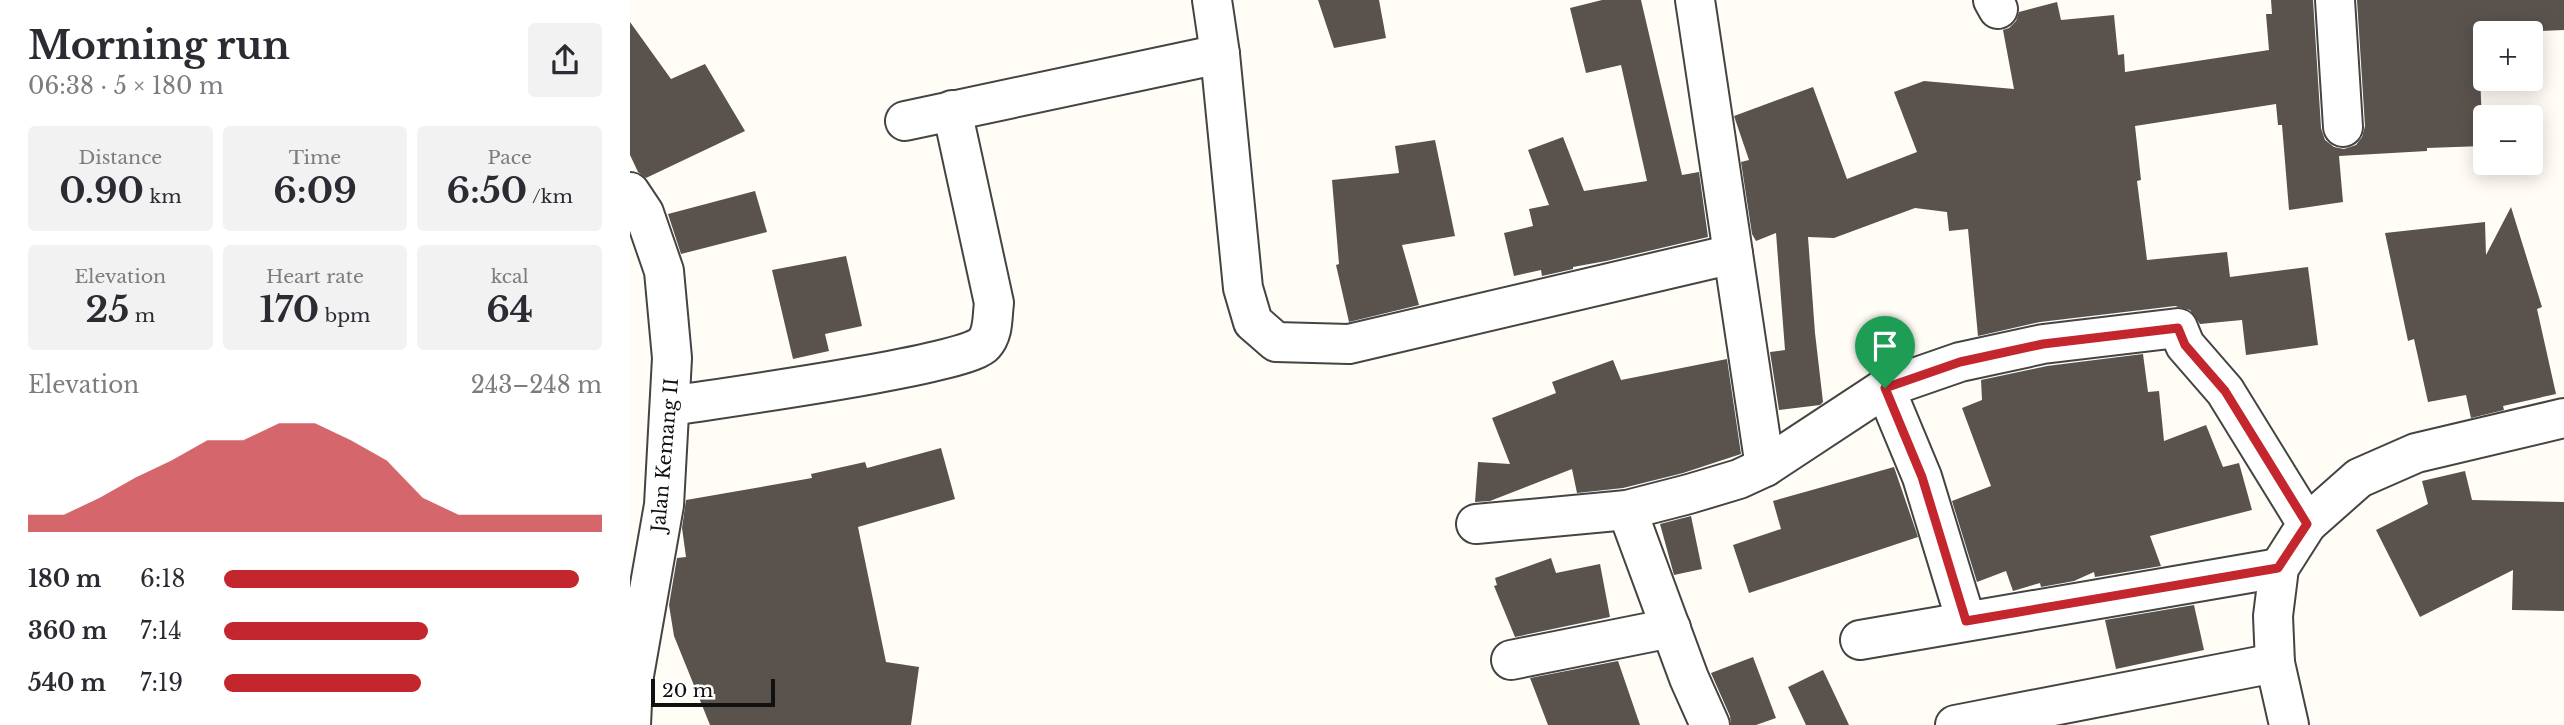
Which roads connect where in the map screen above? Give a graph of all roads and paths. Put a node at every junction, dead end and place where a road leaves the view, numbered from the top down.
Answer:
1 (1212, 0) edge
2 (1695, 0) edge
3 (2335, 0) edge
4 (1220, 54) junction
5 (952, 110) junction
6 (905, 121) dead end
7 (2343, 127) dead end
8 (635, 207) edge
9 (1733, 254) junction
10 (1885, 388) junction
11 (671, 406) junction
12 (2564, 418) edge
13 (1765, 467) junction
14 (1627, 510) junction
15 (1476, 524) dead end
16 (2307, 524) junction
17 (2278, 568) junction
18 (1966, 621) junction
19 (1671, 628) junction
20 (1860, 640) dead end
21 (1511, 660) dead end
22 (2275, 663) junction
23 (631, 725) edge
24 (1710, 725) edge
25 (1955, 725) edge
26 (2289, 725) edge

1 - 4 street
2 - 9 street
3 - 7 street
4 - 5 street
4 - 9 street
5 - 6 street
5 - 11 street
8 - 11 street, Jalan Kemang II
9 - 13 street
10 - 13 street
10 - 16 street
10 - 18 street
11 - 23 street, Jalan Kemang II
12 - 16 street
13 - 14 street
14 - 15 street
14 - 19 street
16 - 17 street
17 - 18 street
17 - 22 street
18 - 20 street
19 - 21 street
19 - 24 street
22 - 25 street
22 - 26 street

